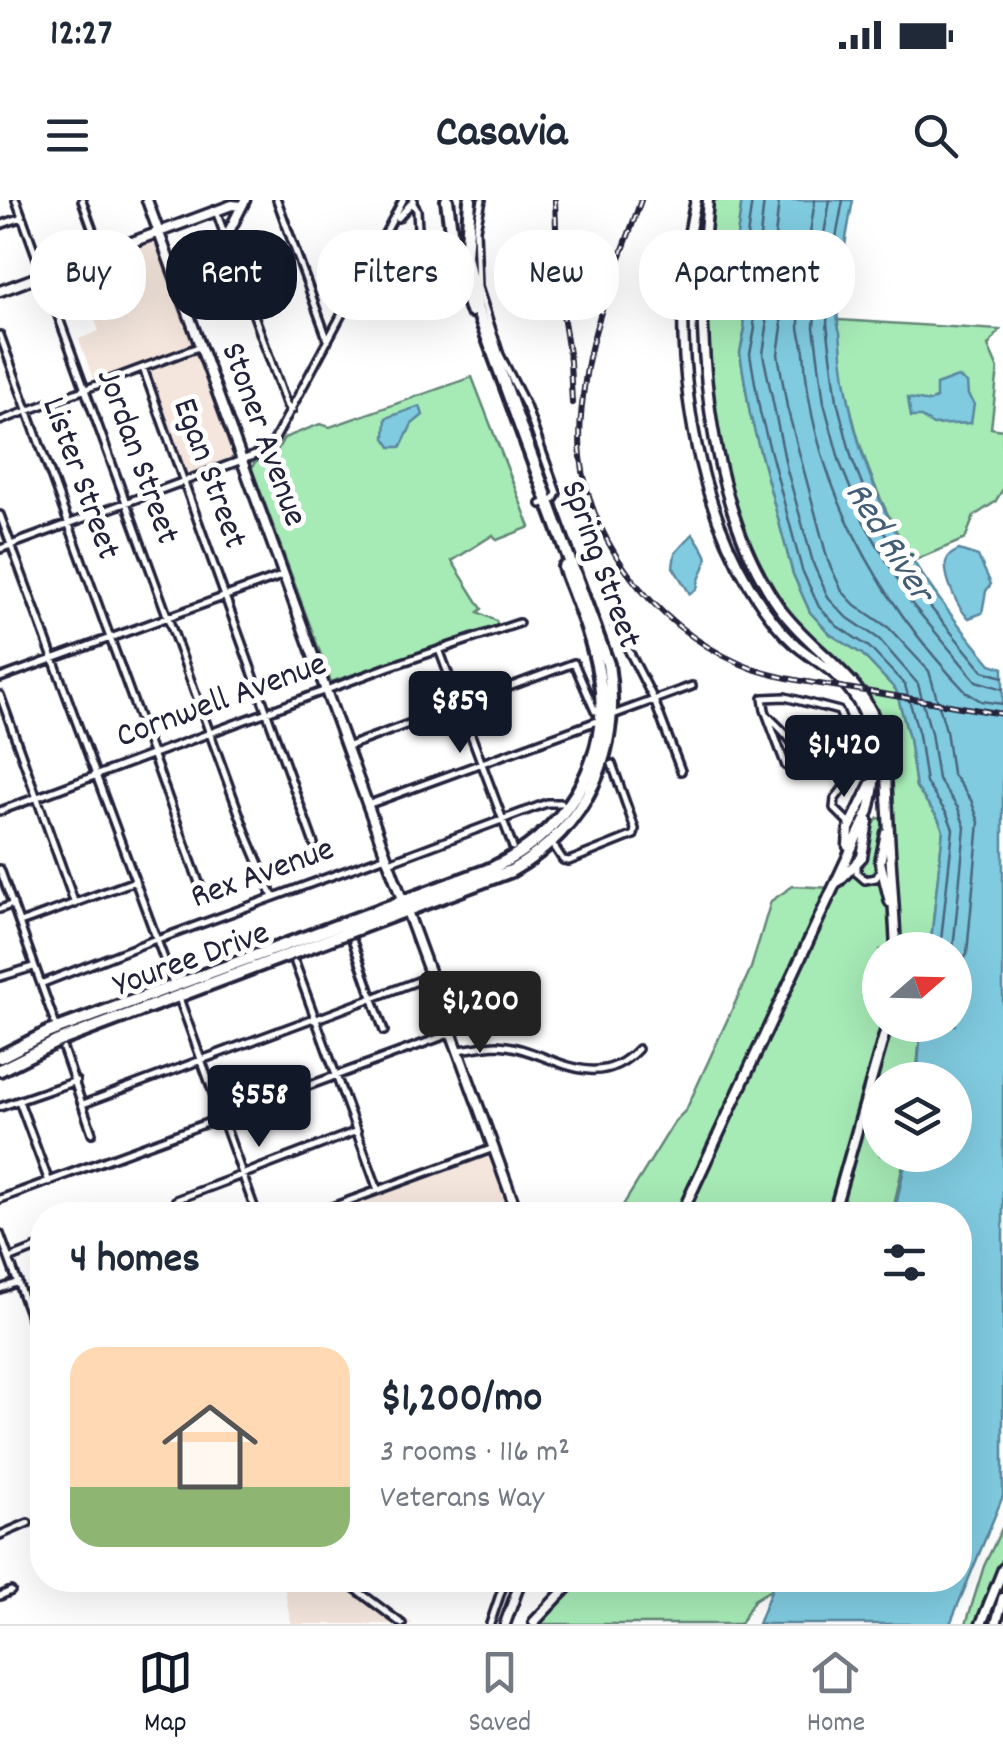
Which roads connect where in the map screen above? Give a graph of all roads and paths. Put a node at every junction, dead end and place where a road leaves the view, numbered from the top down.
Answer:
1 (16, 200) edge
2 (82, 200) edge
3 (148, 200) edge
4 (277, 200) edge
5 (403, 200) edge
6 (448, 200) edge
7 (470, 200) edge
8 (482, 200) edge
9 (696, 200) edge
10 (708, 200) edge
11 (413, 201) edge
12 (243, 203) edge
13 (216, 211) junction
14 (22, 217) junction
15 (0, 225) edge
16 (93, 230) edge
17 (223, 230) edge
18 (230, 230) edge
19 (389, 230) edge
20 (390, 230) edge
21 (418, 230) edge
22 (458, 230) edge
23 (468, 230) edge
24 (159, 232) junction
25 (146, 237) edge
26 (474, 237) edge
27 (30, 239) edge
28 (166, 251) edge
29 (30, 279) edge
30 (474, 280) edge
31 (474, 282) edge
32 (0, 290) edge
33 (60, 320) edge
34 (191, 320) edge
35 (256, 320) edge
36 (340, 320) edge
37 (0, 335) edge
38 (328, 341) junction
39 (201, 346) junction
40 (143, 368) junction
41 (85, 389) junction
42 (28, 410) junction
43 (292, 410) junction
44 (0, 421) edge
45 (242, 461) junction
46 (184, 482) junction
47 (544, 503) junction
48 (126, 504) junction
49 (0, 514) edge
50 (69, 524) junction
51 (11, 545) junction
52 (0, 549) edge
53 (284, 576) junction
54 (226, 597) junction
55 (168, 618) junction
56 (519, 623) dead end
57 (615, 624) dead end
58 (111, 639) junction
59 (440, 652) junction
60 (52, 660) junction
61 (0, 678) edge
62 (692, 686) dead end
63 (325, 690) junction
64 (0, 696) edge
65 (654, 700) junction
66 (460, 706) junction
67 (268, 712) junction
68 (603, 715) junction
69 (767, 715) junction
70 (210, 733) junction
71 (874, 746) junction
72 (346, 747) junction
73 (152, 755) junction
74 (482, 764) junction
75 (612, 764) dead end
76 (681, 772) dead end
77 (95, 776) junction
78 (887, 793) junction
79 (37, 798) junction
80 (560, 802) dead end
81 (367, 805) junction
82 (869, 811) junction
83 (0, 812) edge
84 (503, 820) junction
85 (851, 825) junction
86 (552, 842) junction
87 (314, 844) dead end
88 (513, 847) dead end
89 (846, 857) junction
90 (387, 859) junction
91 (859, 861) junction
92 (881, 868) junction
93 (0, 870) edge
94 (134, 881) junction
95 (832, 888) junction
96 (202, 891) dead end
97 (273, 898) junction
98 (13, 904) junction
99 (75, 904) junction
100 (405, 906) junction
101 (0, 909) edge
102 (19, 923) junction
103 (894, 932) edge
104 (895, 932) edge
105 (157, 940) junction
106 (353, 942) dead end
107 (296, 963) dead end
108 (33, 967) junction
109 (431, 976) junction
110 (0, 977) edge
111 (42, 984) junction
112 (176, 991) junction
113 (372, 998) junction
114 (314, 1019) junction
115 (57, 1029) junction
116 (384, 1031) dead end
117 (452, 1033) junction
118 (883, 1042) edge
119 (63, 1049) dead end
120 (638, 1049) dead end
121 (458, 1050) junction
122 (0, 1056) edge
123 (201, 1061) junction
124 (0, 1070) edge
125 (336, 1076) junction
126 (76, 1081) junction
127 (19, 1101) junction
128 (84, 1104) junction
129 (0, 1107) edge
130 (222, 1118) junction
131 (357, 1131) junction
132 (92, 1132) dead end
133 (494, 1148) junction
134 (242, 1174) junction
135 (49, 1182) junction
136 (378, 1190) junction
137 (0, 1199) edge
138 (176, 1200) dead end
139 (252, 1202) edge
140 (345, 1202) edge
141 (513, 1202) edge
142 (686, 1202) edge
143 (837, 1202) edge
144 (0, 1234) edge
145 (30, 1251) edge
146 (9, 1260) junction
147 (18, 1282) junction
148 (0, 1288) edge
149 (30, 1316) edge
150 (28, 1523) dead end
151 (0, 1535) edge
152 (1003, 1569) edge
153 (11, 1592) dead end
154 (360, 1592) edge
155 (501, 1592) edge
156 (517, 1592) edge
157 (560, 1592) edge
158 (0, 1596) edge
159 (1003, 1598) edge
160 (533, 1623) edge
161 (402, 1624) edge
162 (490, 1624) edge
163 (505, 1624) edge
164 (980, 1624) edge
165 (996, 1624) edge

1 - 14 street, Jordan Street
2 - 16 street
3 - 24 main road, Stoner Avenue
4 - 38 street
5 - 19 street
6 - 22 main road, Spring Street
7 - 23 main road, Spring Street
8 - 26 street
9 - 71 main road
10 - 78 main road
11 - 20 street
11 - 21 street
12 - 13 main road
12 - 18 main road
13 - 17 street
13 - 24 main road
14 - 15 street
14 - 27 street, Jordan Street
24 - 25 main road
24 - 28 main road, Stoner Avenue
29 - 32 main road
30 - 47 street
31 - 47 main road, Spring Street
33 - 41 street, Jordan Street
34 - 39 main road, Stoner Avenue
35 - 43 street
36 - 38 street
37 - 42 street, Lister Street
38 - 43 street
39 - 40 street
39 - 45 main road, Stoner Avenue
40 - 41 street
40 - 46 street, Egan Street
41 - 42 street
41 - 48 street, Jordan Street
42 - 44 street
42 - 50 street, Lister Street
43 - 45 street
45 - 46 street
45 - 53 main road, Stoner Avenue
46 - 48 street
46 - 54 street, Egan Street
47 - 68 main road, Spring Street
48 - 50 street
48 - 55 street, Jordan Street
49 - 51 street
50 - 51 street
50 - 58 street, Lister Street
51 - 52 street
51 - 60 street
53 - 54 street
53 - 63 main road, Stoner Avenue
54 - 55 street
54 - 67 street, Egan Street
55 - 58 street
55 - 70 street, Jordan Street
56 - 59 street, Cornwell Avenue
57 - 65 street
58 - 60 street
58 - 73 street, Lister Street
59 - 63 street, Cornwell Avenue
59 - 66 street
60 - 61 street
60 - 77 street
62 - 65 street
63 - 67 street, Cornwell Avenue
63 - 72 main road, Stoner Avenue
64 - 79 street
65 - 68 street
65 - 76 street
66 - 68 street
66 - 72 street
66 - 74 street
67 - 70 street, Cornwell Avenue
67 - 87 street, Egan Street
68 - 74 street
68 - 86 main road, Spring Street
68 - 100 main road, Spring Street
69 - 69 street
69 - 85 street
70 - 73 street, Cornwell Avenue
70 - 97 street, Jordan Street
71 - 82 main road
71 - 85 main road
72 - 81 main road, Stoner Avenue
73 - 77 street, Cornwell Avenue
73 - 96 street, Lister Street
74 - 81 street
74 - 84 street
75 - 86 street
77 - 79 street, Cornwell Avenue
77 - 94 street
78 - 92 main road
78 - 104 main road
79 - 83 street, Cornwell Avenue
79 - 99 street
80 - 84 street, Rex Avenue
81 - 90 main road, Stoner Avenue
82 - 89 main road
82 - 91 main road
84 - 88 street
84 - 90 street, Rex Avenue
85 - 89 main road
86 - 100 main road, Spring Street
89 - 95 main road
90 - 97 street, Rex Avenue
90 - 100 main road, Stoner Avenue
91 - 92 street
91 - 92 street
91 - 95 main road
92 - 103 main road
93 - 98 street
94 - 99 street
94 - 105 street
95 - 142 main road
97 - 105 street, Rex Avenue
98 - 101 street
98 - 102 street
99 - 102 street
100 - 109 main road, Stoner Avenue
100 - 112 main road, Youree Drive
102 - 108 street
105 - 111 street, Rex Avenue
105 - 112 street
106 - 113 street
107 - 114 street
108 - 110 street
108 - 111 street
109 - 113 street
109 - 117 main road, Stoner Avenue
111 - 115 street
112 - 115 main road, Youree Drive
112 - 123 street
112 - 124 main road, Youree Drive
113 - 114 street
113 - 116 street
114 - 123 street
114 - 125 street
115 - 122 main road, Youree Drive
117 - 121 main road, Stoner Avenue
117 - 125 street
118 - 143 main road
119 - 126 street
120 - 121 street
121 - 133 main road, Stoner Avenue
123 - 128 street
123 - 130 street
125 - 130 street
125 - 131 street
126 - 127 street
126 - 128 street
127 - 129 street
127 - 135 street
128 - 132 street
130 - 134 street
130 - 135 street
131 - 134 street
131 - 136 street
133 - 136 street
133 - 141 main road, Stoner Avenue
134 - 138 street
134 - 139 street
135 - 137 street
136 - 140 street
144 - 146 street
145 - 146 street
146 - 147 street
147 - 148 street
147 - 149 street
150 - 151 street
152 - 164 main road
153 - 158 street
154 - 161 street
155 - 162 street
156 - 163 main road
157 - 160 main road
159 - 165 main road

